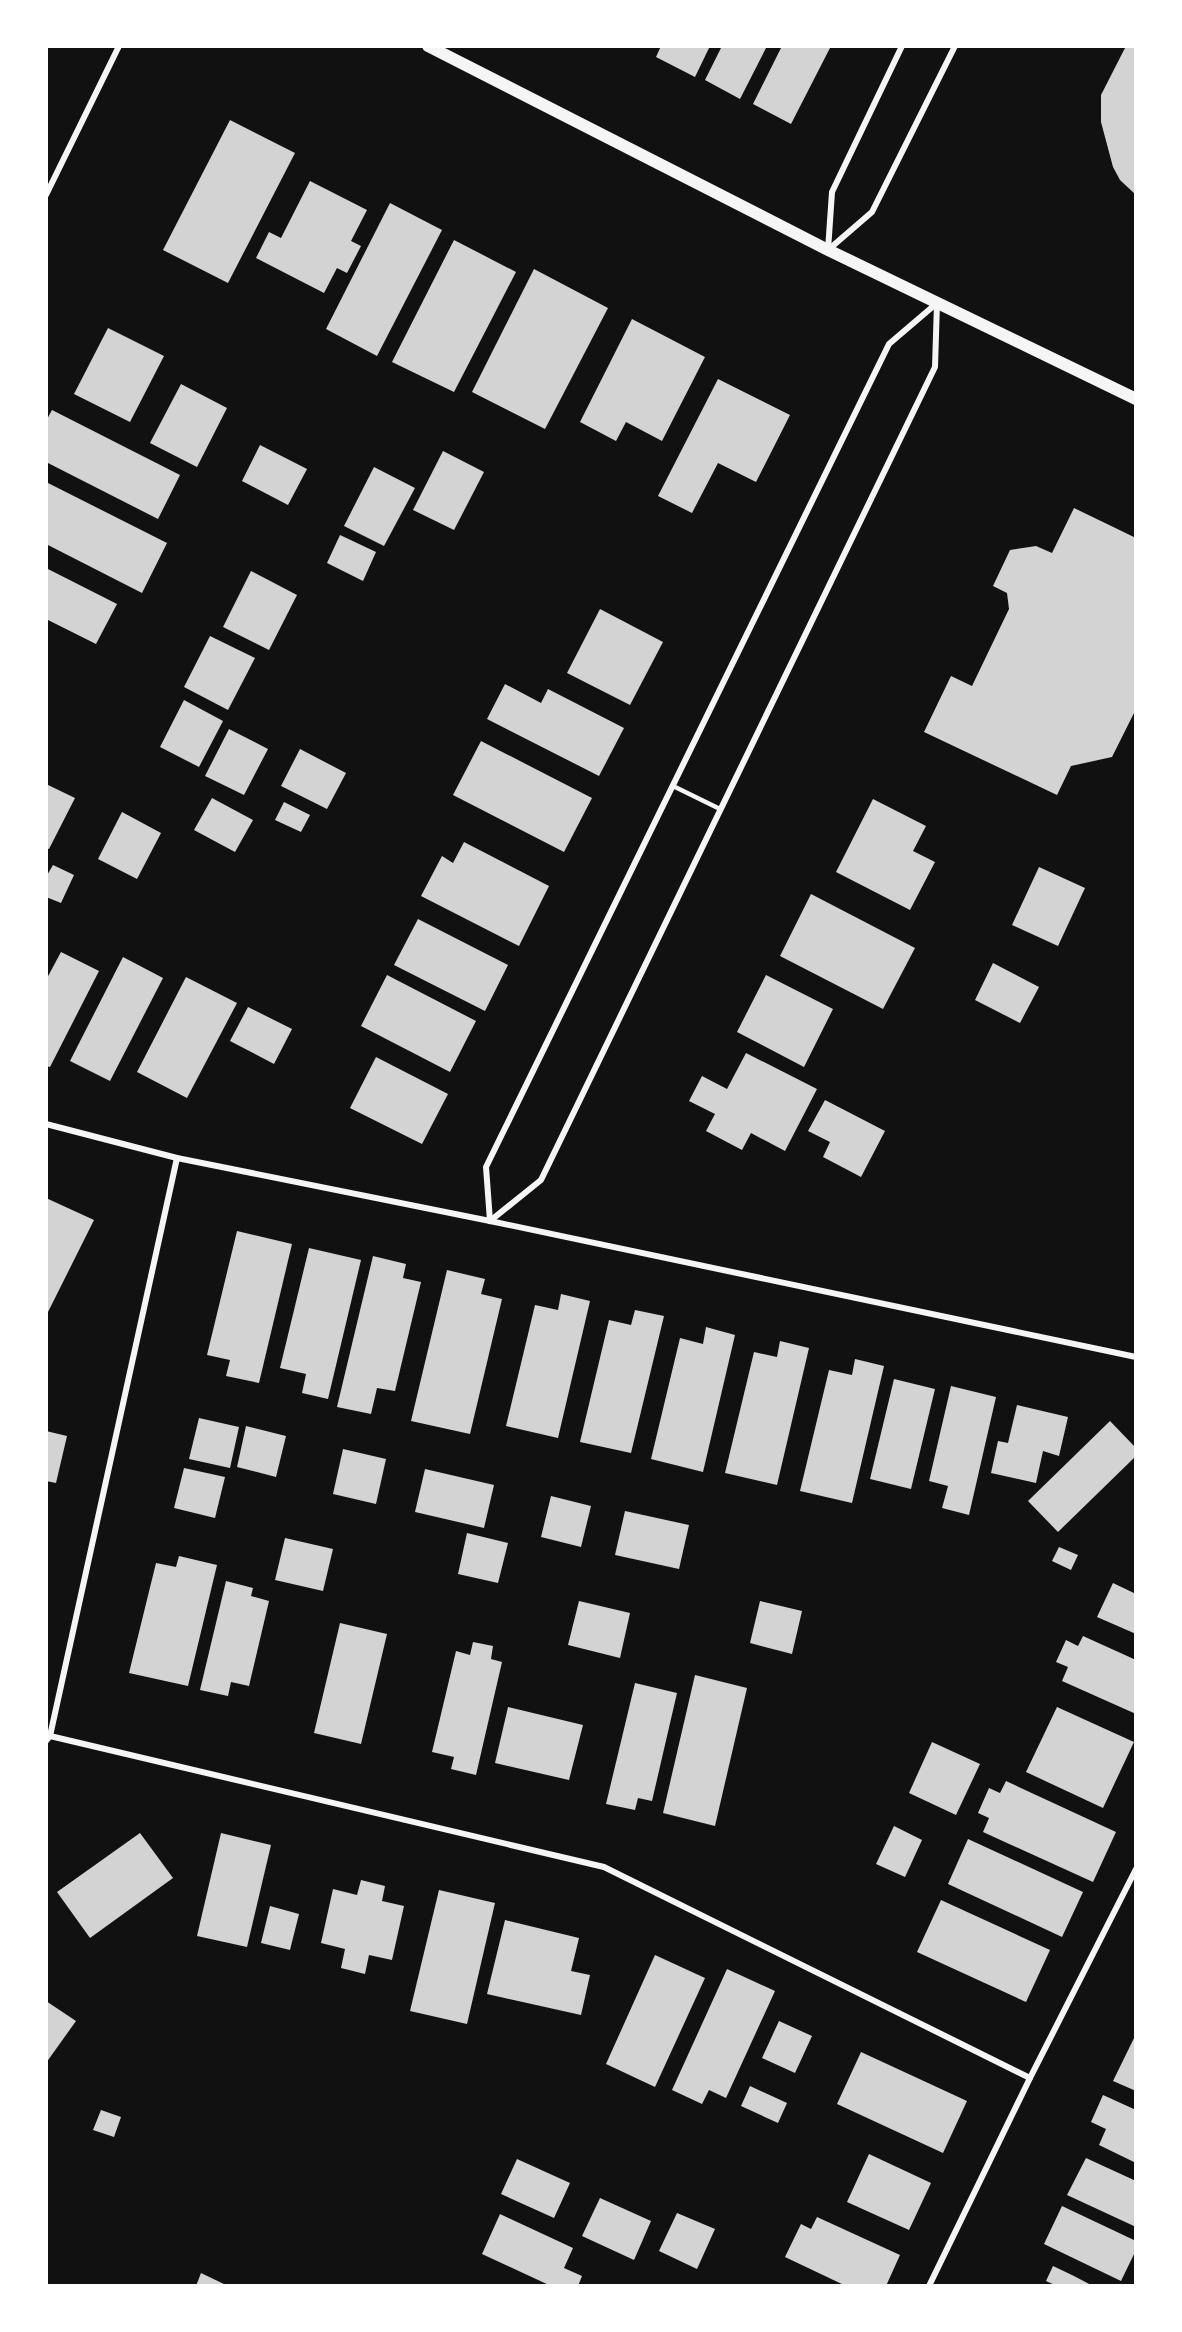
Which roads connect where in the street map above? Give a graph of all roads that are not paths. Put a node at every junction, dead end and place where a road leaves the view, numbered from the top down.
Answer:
1 (120, 46) edge
2 (428, 46) edge
3 (902, 46) edge
4 (955, 46) edge
5 (46, 195) edge
6 (828, 250) junction
7 (937, 302) junction
8 (1136, 399) edge
9 (673, 786) junction
10 (720, 809) junction
11 (46, 1124) edge
12 (177, 1158) junction
13 (490, 1221) junction
14 (1136, 1358) edge
15 (48, 1738) edge
16 (1136, 1869) edge
17 (1030, 2079) junction
18 (929, 2286) edge

1 - 5 street
2 - 6 main road
3 - 6 street
4 - 6 street
6 - 7 main road
7 - 8 main road
7 - 9 street
7 - 10 street
9 - 10 lane
9 - 13 street
10 - 13 street
11 - 12 street
12 - 13 street
12 - 15 street
13 - 14 street
15 - 17 street
16 - 17 street
17 - 18 street

